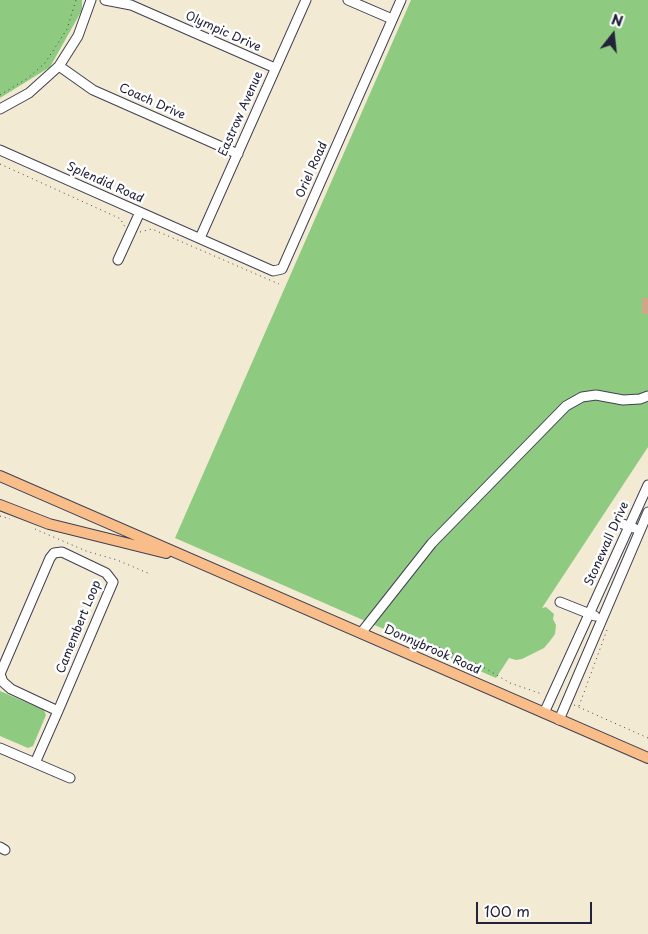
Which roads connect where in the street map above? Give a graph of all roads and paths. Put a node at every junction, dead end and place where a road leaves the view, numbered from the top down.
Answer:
1 (76, 0) edge
2 (91, 0) edge
3 (105, 0) edge
4 (306, 0) edge
5 (348, 0) edge
6 (401, 0) edge
7 (392, 19) junction
8 (60, 66) junction
9 (275, 68) junction
10 (0, 94) edge
11 (0, 109) edge
12 (0, 150) edge
13 (238, 154) junction
14 (140, 212) junction
15 (200, 238) junction
16 (118, 260) dead end
17 (648, 396) edge
18 (0, 476) edge
19 (648, 485) edge
20 (0, 505) edge
21 (648, 512) edge
22 (0, 516) edge
23 (14, 520) dead end
24 (618, 522) dead end
25 (629, 526) junction
26 (32, 528) dead end
27 (640, 531) junction
28 (206, 565) junction
29 (150, 574) dead end
30 (560, 602) dead end
31 (590, 614) junction
32 (602, 619) junction
33 (361, 633) junction
34 (425, 641) dead end
35 (0, 674) edge
36 (552, 696) junction
37 (567, 702) junction
38 (58, 711) junction
39 (544, 713) junction
40 (559, 720) junction
41 (648, 738) edge
42 (0, 748) edge
43 (648, 758) edge
44 (35, 763) junction
45 (70, 778) dead end

1 - 10 path
2 - 8 street
3 - 9 street, Olympic Drive
4 - 9 street, Eastrow Avenue
5 - 7 street
6 - 7 street, Oriel Road
7 - 15 street, Oriel Road
8 - 11 street
8 - 13 street, Coach Drive
9 - 13 street, Eastrow Avenue
12 - 14 street, Splendid Road
13 - 15 street, Eastrow Avenue
14 - 15 street, Splendid Road
14 - 16 street
17 - 33 street
18 - 28 main road, Donnybrook Road
19 - 25 street, Stonewall Drive
20 - 28 main road, Donnybrook Road
21 - 27 street, Stonewall Drive
22 - 23 path
24 - 25 street
25 - 27 street
25 - 31 street, Stonewall Drive
26 - 29 path
27 - 32 street, Stonewall Drive
28 - 33 main road, Donnybrook Road
30 - 31 street
31 - 32 street
31 - 36 street, Stonewall Drive
32 - 37 street, Stonewall Drive
33 - 39 main road, Donnybrook Road
34 - 36 path
35 - 38 street, Camembert Loop
35 - 38 street, Camembert Loop
36 - 39 street, Stonewall Drive
37 - 40 street, Stonewall Drive
37 - 41 path
38 - 44 street, Camembert Loop
39 - 40 main road, Donnybrook Road
40 - 43 main road, Donnybrook Road
42 - 44 street
44 - 45 street

